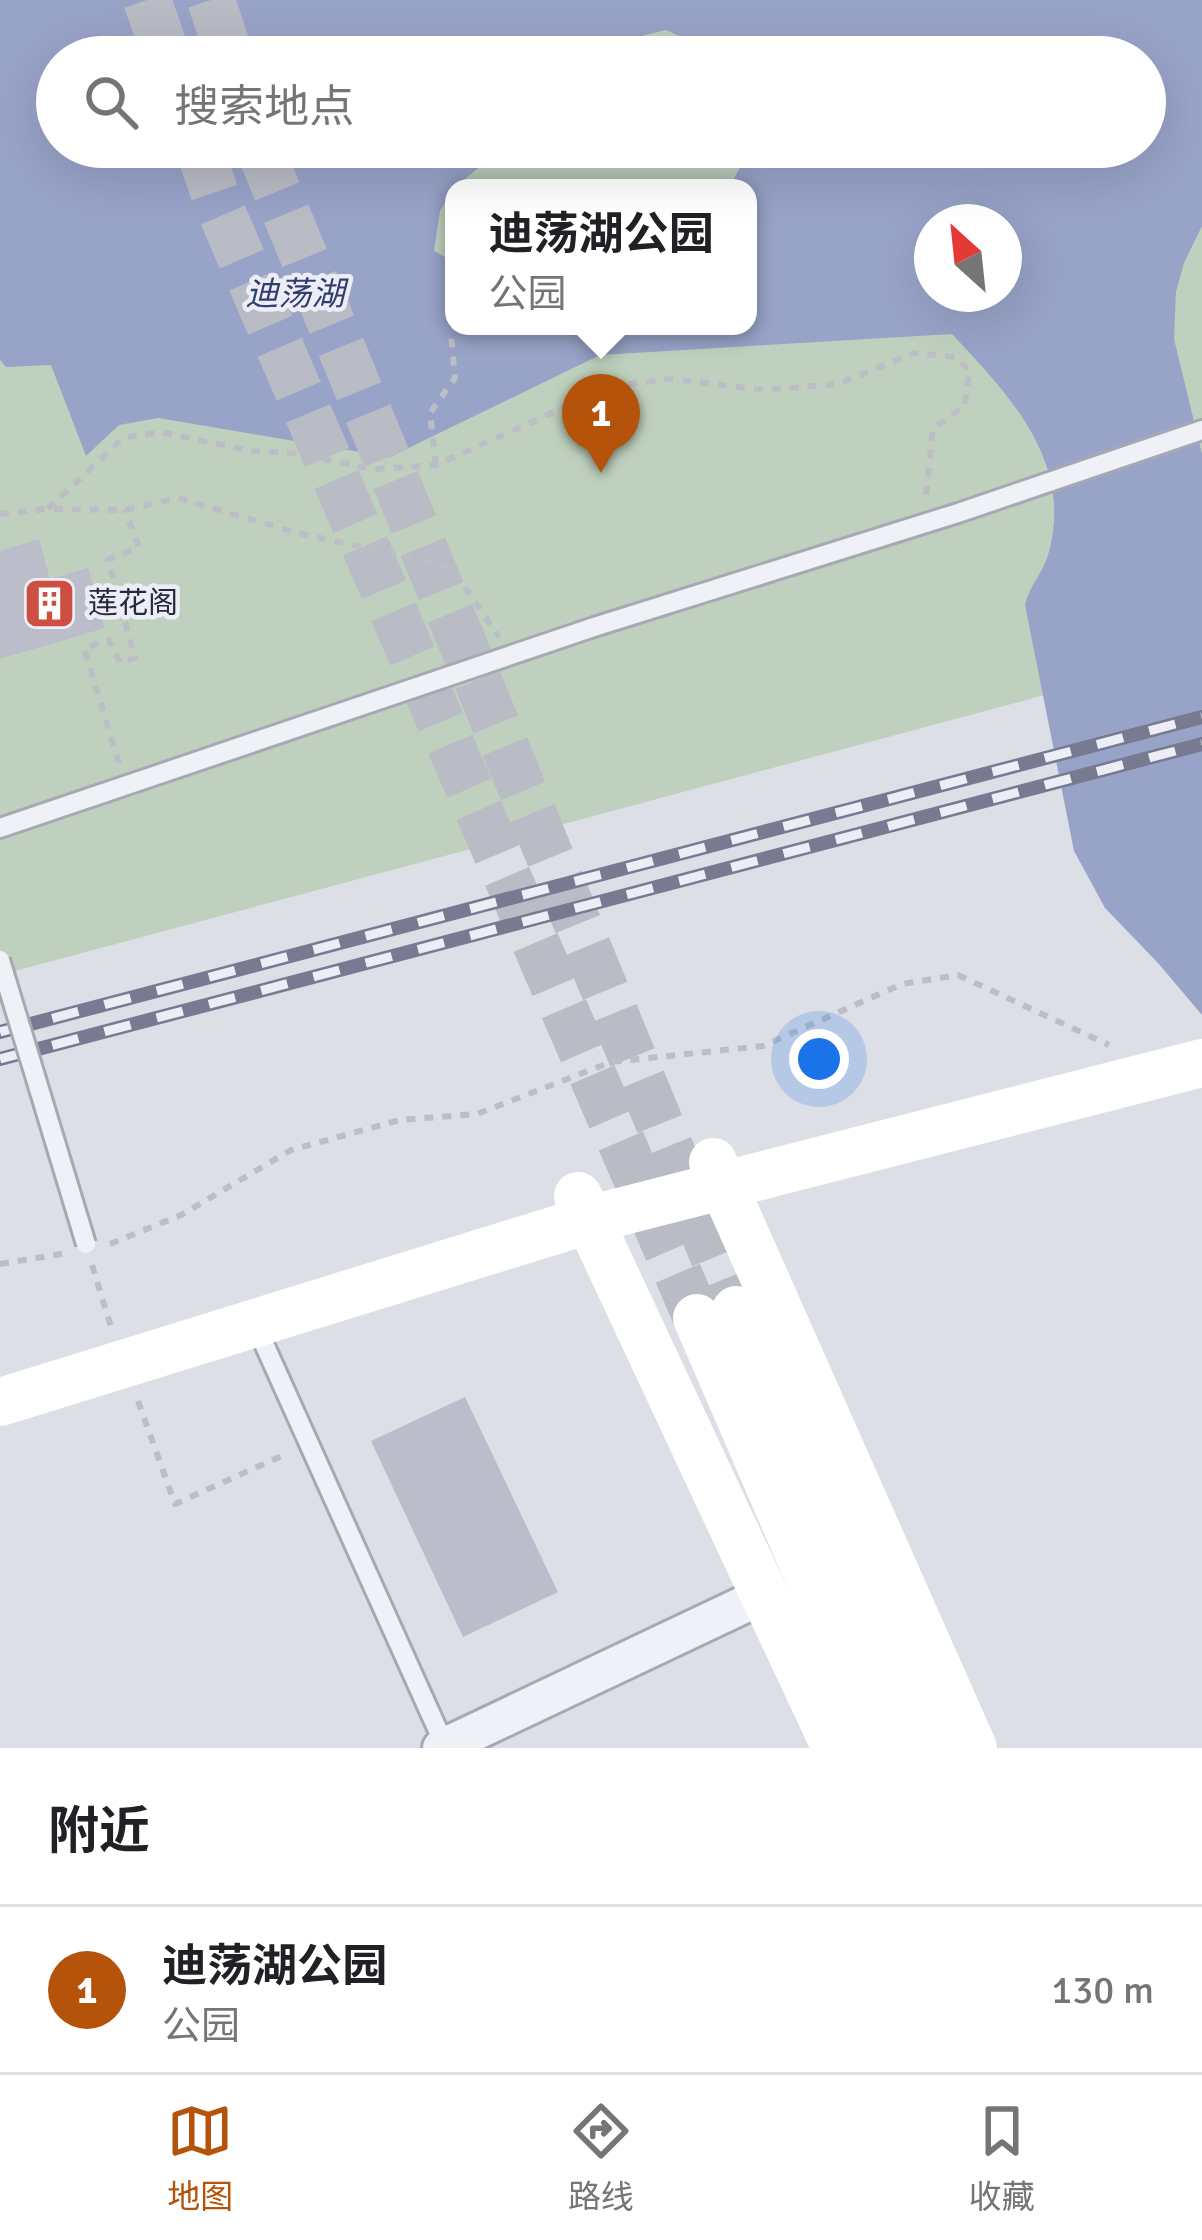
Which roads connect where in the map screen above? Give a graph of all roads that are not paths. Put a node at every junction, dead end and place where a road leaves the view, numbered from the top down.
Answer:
1 (1202, 430) edge
2 (0, 828) edge
3 (0, 960) edge
4 (1202, 1041) edge
5 (1202, 1064) edge
6 (718, 1175) junction
7 (583, 1208) junction
8 (91, 1246) road end
9 (254, 1322) junction
10 (0, 1369) edge
11 (0, 1402) edge
12 (764, 1595) junction
13 (444, 1747) edge
14 (836, 1748) edge
15 (883, 1748) edge
16 (924, 1748) edge
17 (973, 1748) edge

1 - 2 lane
3 - 8 lane, bridge
4 - 6 main road
5 - 6 main road
6 - 7 main road
6 - 17 main road
7 - 9 main road
7 - 10 main road
7 - 12 main road
9 - 11 main road
9 - 13 lane
12 - 13 street
12 - 14 main road
15 - 16 main road

